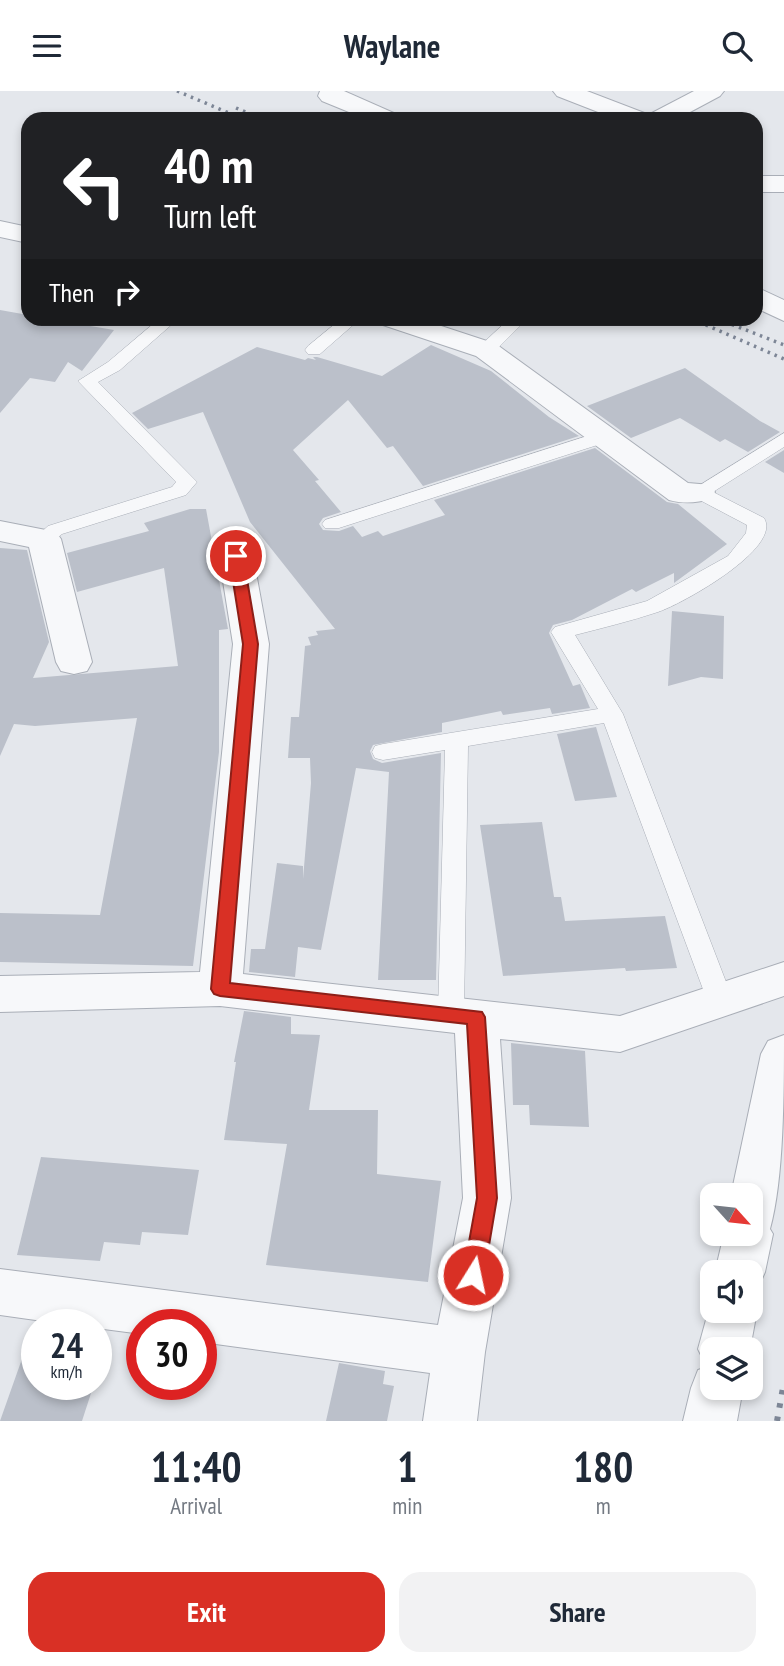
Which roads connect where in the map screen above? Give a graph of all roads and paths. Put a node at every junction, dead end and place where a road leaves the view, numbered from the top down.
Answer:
1 (332, 91) edge
2 (565, 91) edge
3 (712, 91) edge
4 (370, 112) edge
5 (620, 112) edge
6 (672, 112) edge
7 (763, 184) edge
8 (784, 184) edge
9 (0, 229) edge
10 (21, 234) edge
11 (763, 300) edge
12 (784, 312) edge
13 (161, 326) edge
14 (343, 326) edge
15 (414, 326) edge
16 (511, 326) edge
17 (314, 350) dead end
18 (486, 350) junction
19 (606, 436) junction
20 (784, 439) edge
21 (699, 492) junction
22 (332, 524) dead end
23 (0, 531) edge
24 (44, 538) junction
25 (236, 556) dead end
26 (74, 661) dead end
27 (612, 714) junction
28 (457, 740) junction
29 (383, 752) dead end
30 (784, 979) edge
31 (220, 989) junction
32 (0, 995) edge
33 (720, 1000) junction
34 (463, 1016) junction
35 (784, 1053) edge
36 (758, 1183) edge
37 (0, 1292) edge
38 (459, 1352) junction
39 (714, 1400) edge
40 (450, 1421) edge
41 (710, 1421) edge

1 - 4 street
2 - 5 street
3 - 6 street
7 - 8 street
9 - 10 street
11 - 12 street
13 - 24 lane
14 - 17 lane
15 - 18 street
16 - 18 lane
18 - 19 street
19 - 21 street
19 - 22 lane
20 - 21 lane
21 - 27 lane
23 - 24 street
24 - 26 street
25 - 31 street
27 - 28 lane
27 - 33 lane
28 - 29 lane
28 - 34 lane
30 - 33 street
31 - 32 street
31 - 34 street
33 - 34 street
34 - 38 street
35 - 36 street
37 - 38 street
38 - 40 street
39 - 41 street

